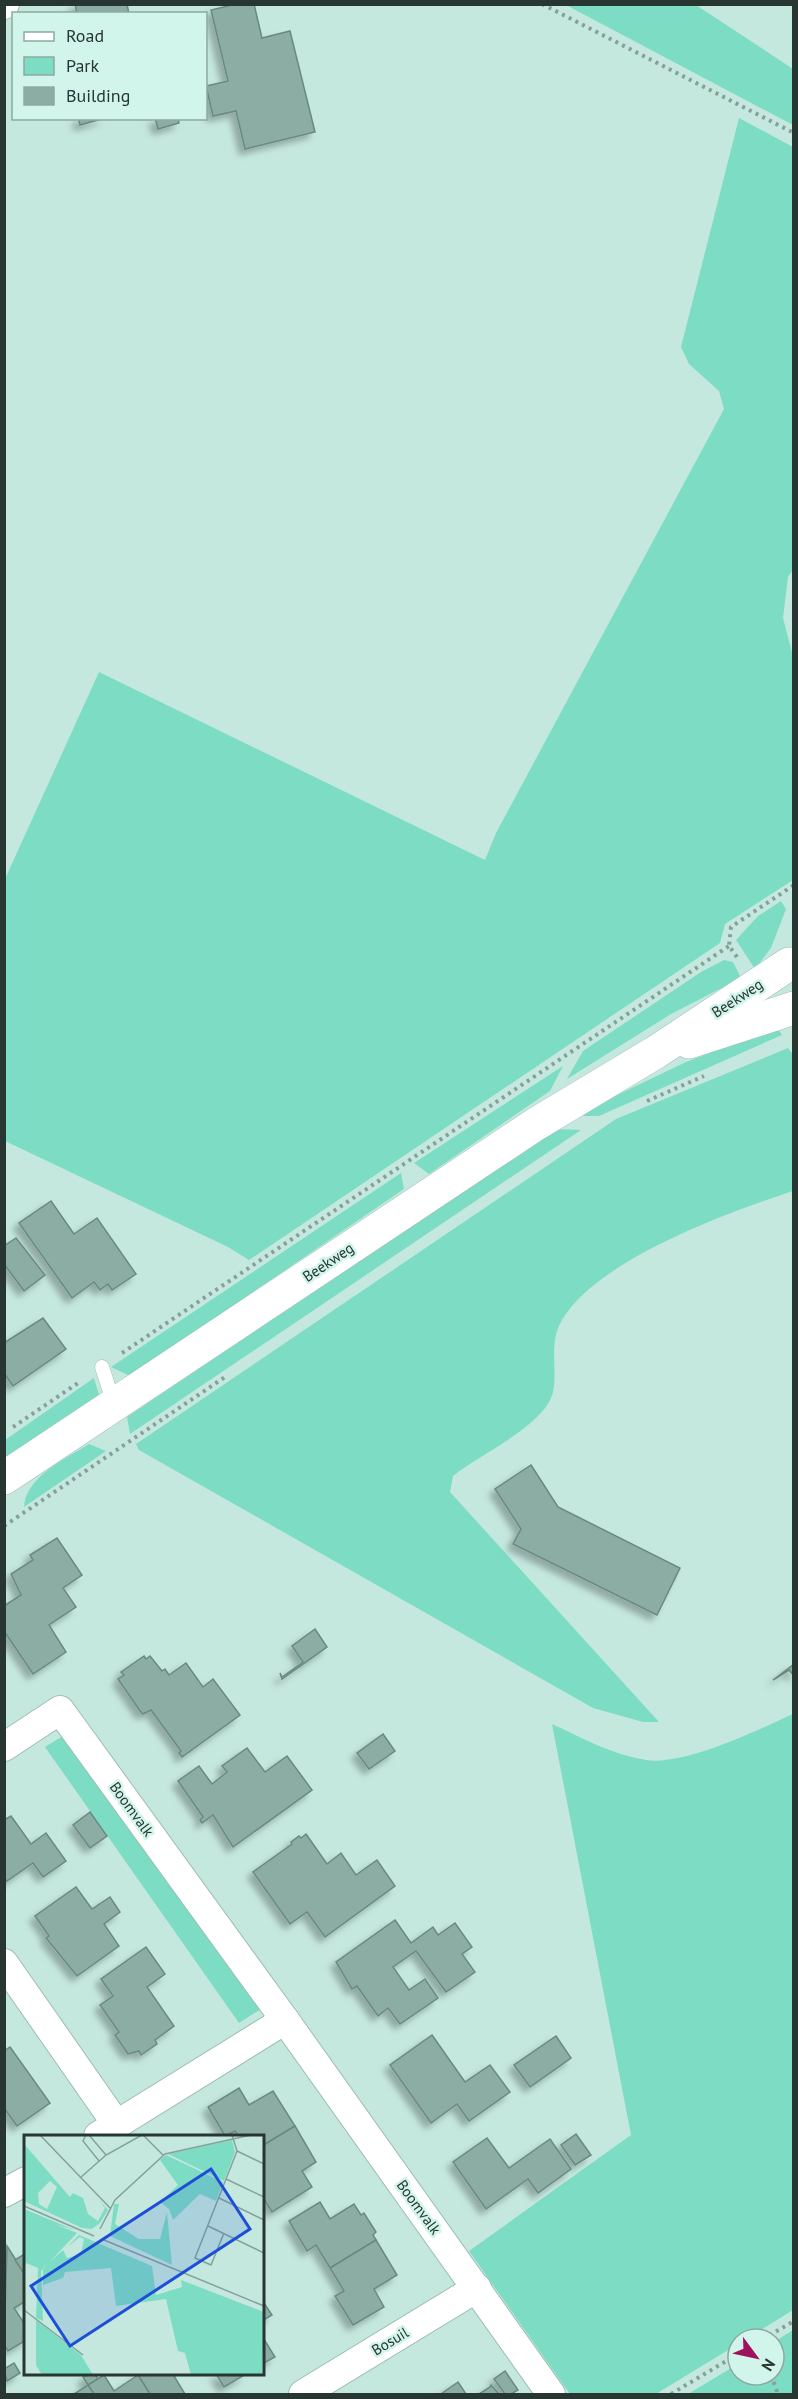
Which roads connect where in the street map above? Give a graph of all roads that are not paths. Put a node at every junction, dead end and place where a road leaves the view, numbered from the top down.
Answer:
1 (792, 961) edge
2 (794, 1008) edge
3 (656, 1052) junction
4 (102, 1366) road end
5 (114, 1404) junction
6 (4, 1478) edge
7 (4, 1747) edge
8 (4, 1963) edge
9 (285, 2020) junction
10 (108, 2131) edge
11 (24, 2182) edge
12 (4, 2193) edge
13 (477, 2288) junction
14 (303, 2394) edge
15 (551, 2394) edge

1 - 3 main road, Beekweg
2 - 3 main road, Beekweg
3 - 5 main road, Beekweg
4 - 5 lane
5 - 6 main road, Beekweg
7 - 9 street, Boomvalk
8 - 10 street
9 - 10 street
9 - 13 street, Boomvalk
11 - 12 street
13 - 14 street, Bosuil
13 - 15 street, Boomvalk

